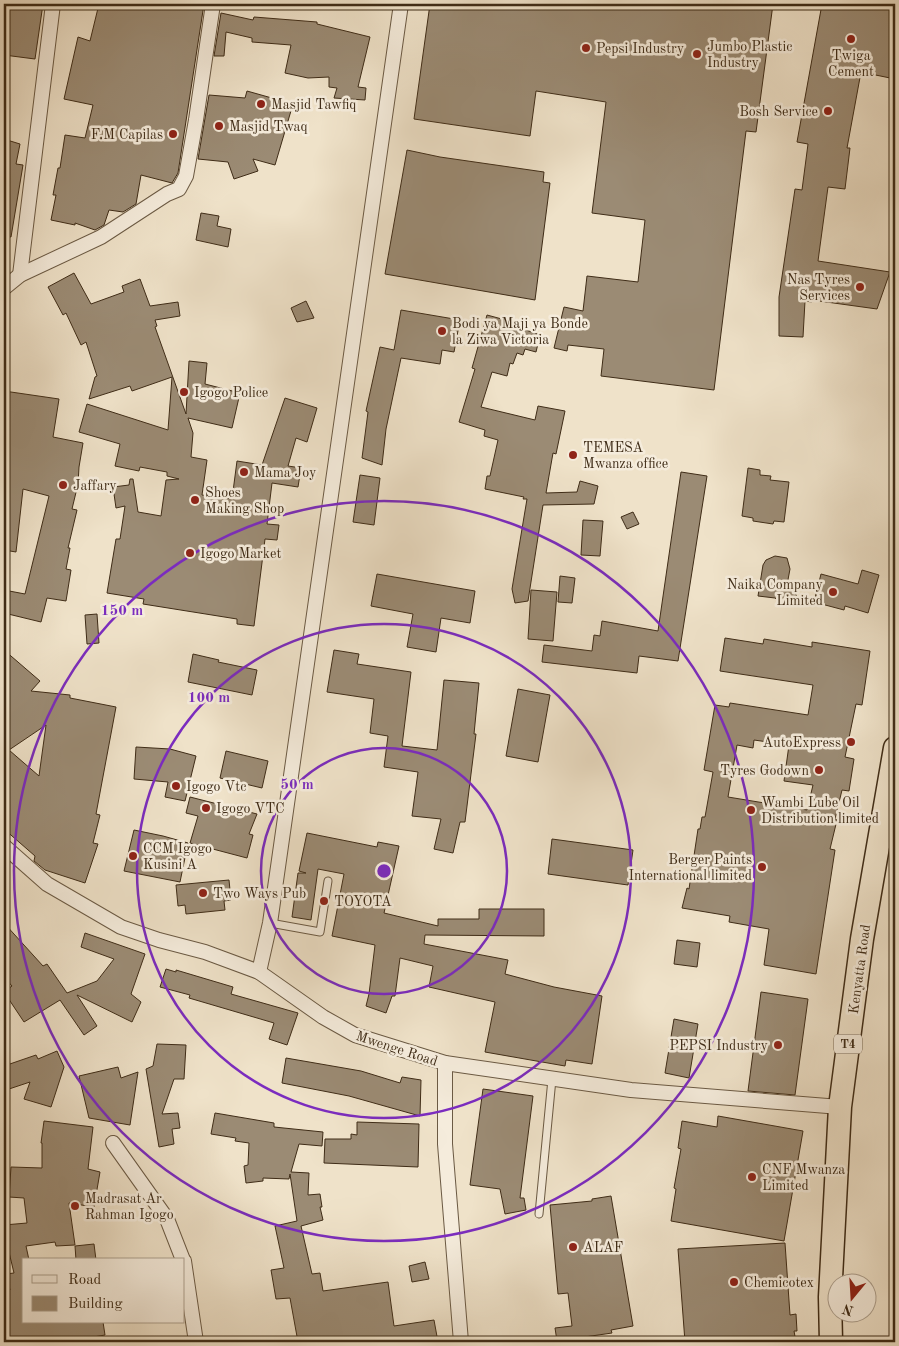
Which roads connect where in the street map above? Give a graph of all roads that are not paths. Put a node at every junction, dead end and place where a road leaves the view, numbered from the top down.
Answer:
1 (53, 4) edge
2 (213, 4) edge
3 (402, 4) edge
4 (20, 274) junction
5 (4, 288) edge
6 (895, 748) edge
7 (4, 846) edge
8 (328, 881) dead end
9 (270, 923) junction
10 (259, 972) junction
11 (445, 1063) junction
12 (552, 1079) junction
13 (840, 1107) junction
14 (113, 1143) dead end
15 (539, 1214) dead end
16 (182, 1258) edge
17 (185, 1273) edge
18 (196, 1342) edge
19 (461, 1342) edge
20 (831, 1342) edge

1 - 4 street
2 - 4 street
3 - 9 street
4 - 5 street
6 - 13 highway, Kenyatta Road / T4
7 - 10 street, Mwenge Road
8 - 9 lane
9 - 10 street
10 - 11 street, Mwenge Road
11 - 12 street, Mwenge Road
11 - 19 street
12 - 13 street, Mwenge Road
12 - 15 lane
13 - 20 highway, Kenyatta Road / T4
14 - 16 street
17 - 18 street

